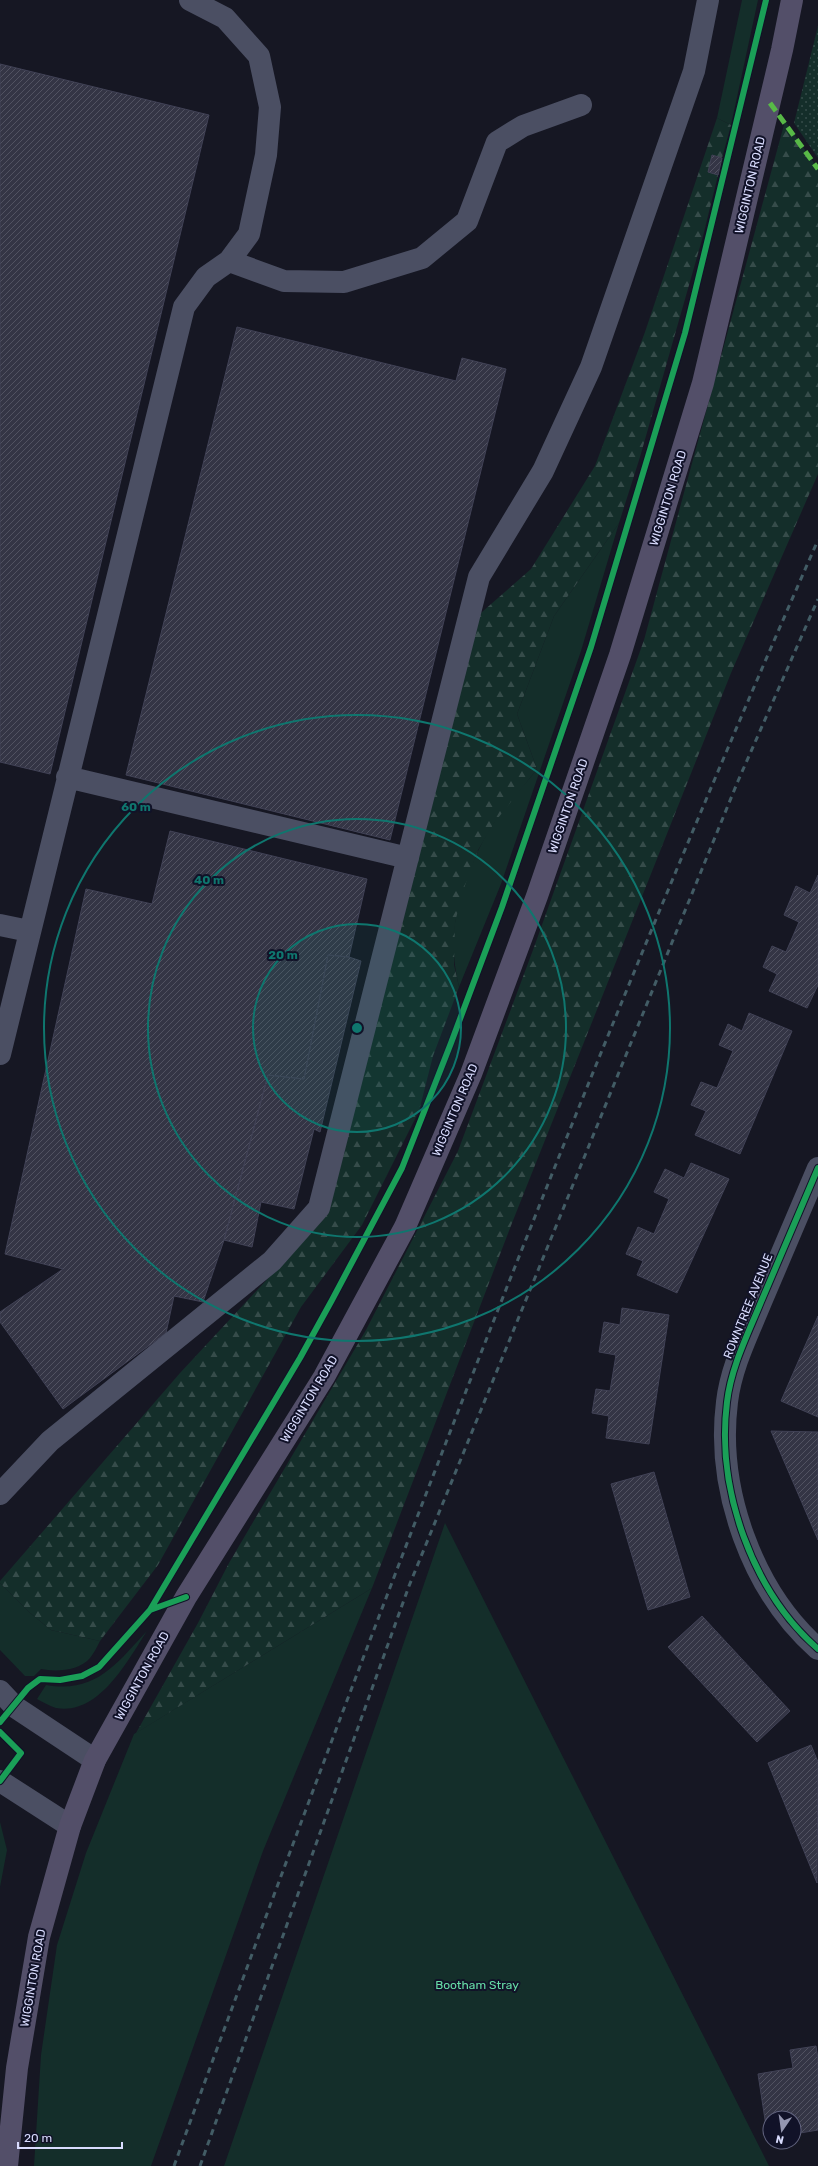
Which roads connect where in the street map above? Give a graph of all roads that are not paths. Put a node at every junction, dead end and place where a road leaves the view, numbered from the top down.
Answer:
1 (190, 0) edge
2 (708, 0) edge
3 (792, 0) edge
4 (581, 105) dead end
5 (229, 262) junction
6 (67, 777) junction
7 (408, 858) junction
8 (0, 925) edge
9 (29, 931) junction
10 (0, 1054) edge
11 (818, 1168) edge
12 (0, 1494) edge
13 (818, 1649) edge
14 (0, 1691) edge
15 (95, 1760) junction
16 (0, 1781) edge
17 (70, 1826) junction
18 (7, 2166) edge

1 - 5 street
2 - 7 street
3 - 15 main road, WIGGINTON ROAD
4 - 5 street
5 - 6 street
6 - 7 street
6 - 9 street
7 - 12 street
8 - 9 street
9 - 10 street
11 - 13 street, ROWNTREE AVENUE
14 - 15 street
15 - 17 main road, WIGGINTON ROAD
16 - 17 street
17 - 18 main road, WIGGINTON ROAD

